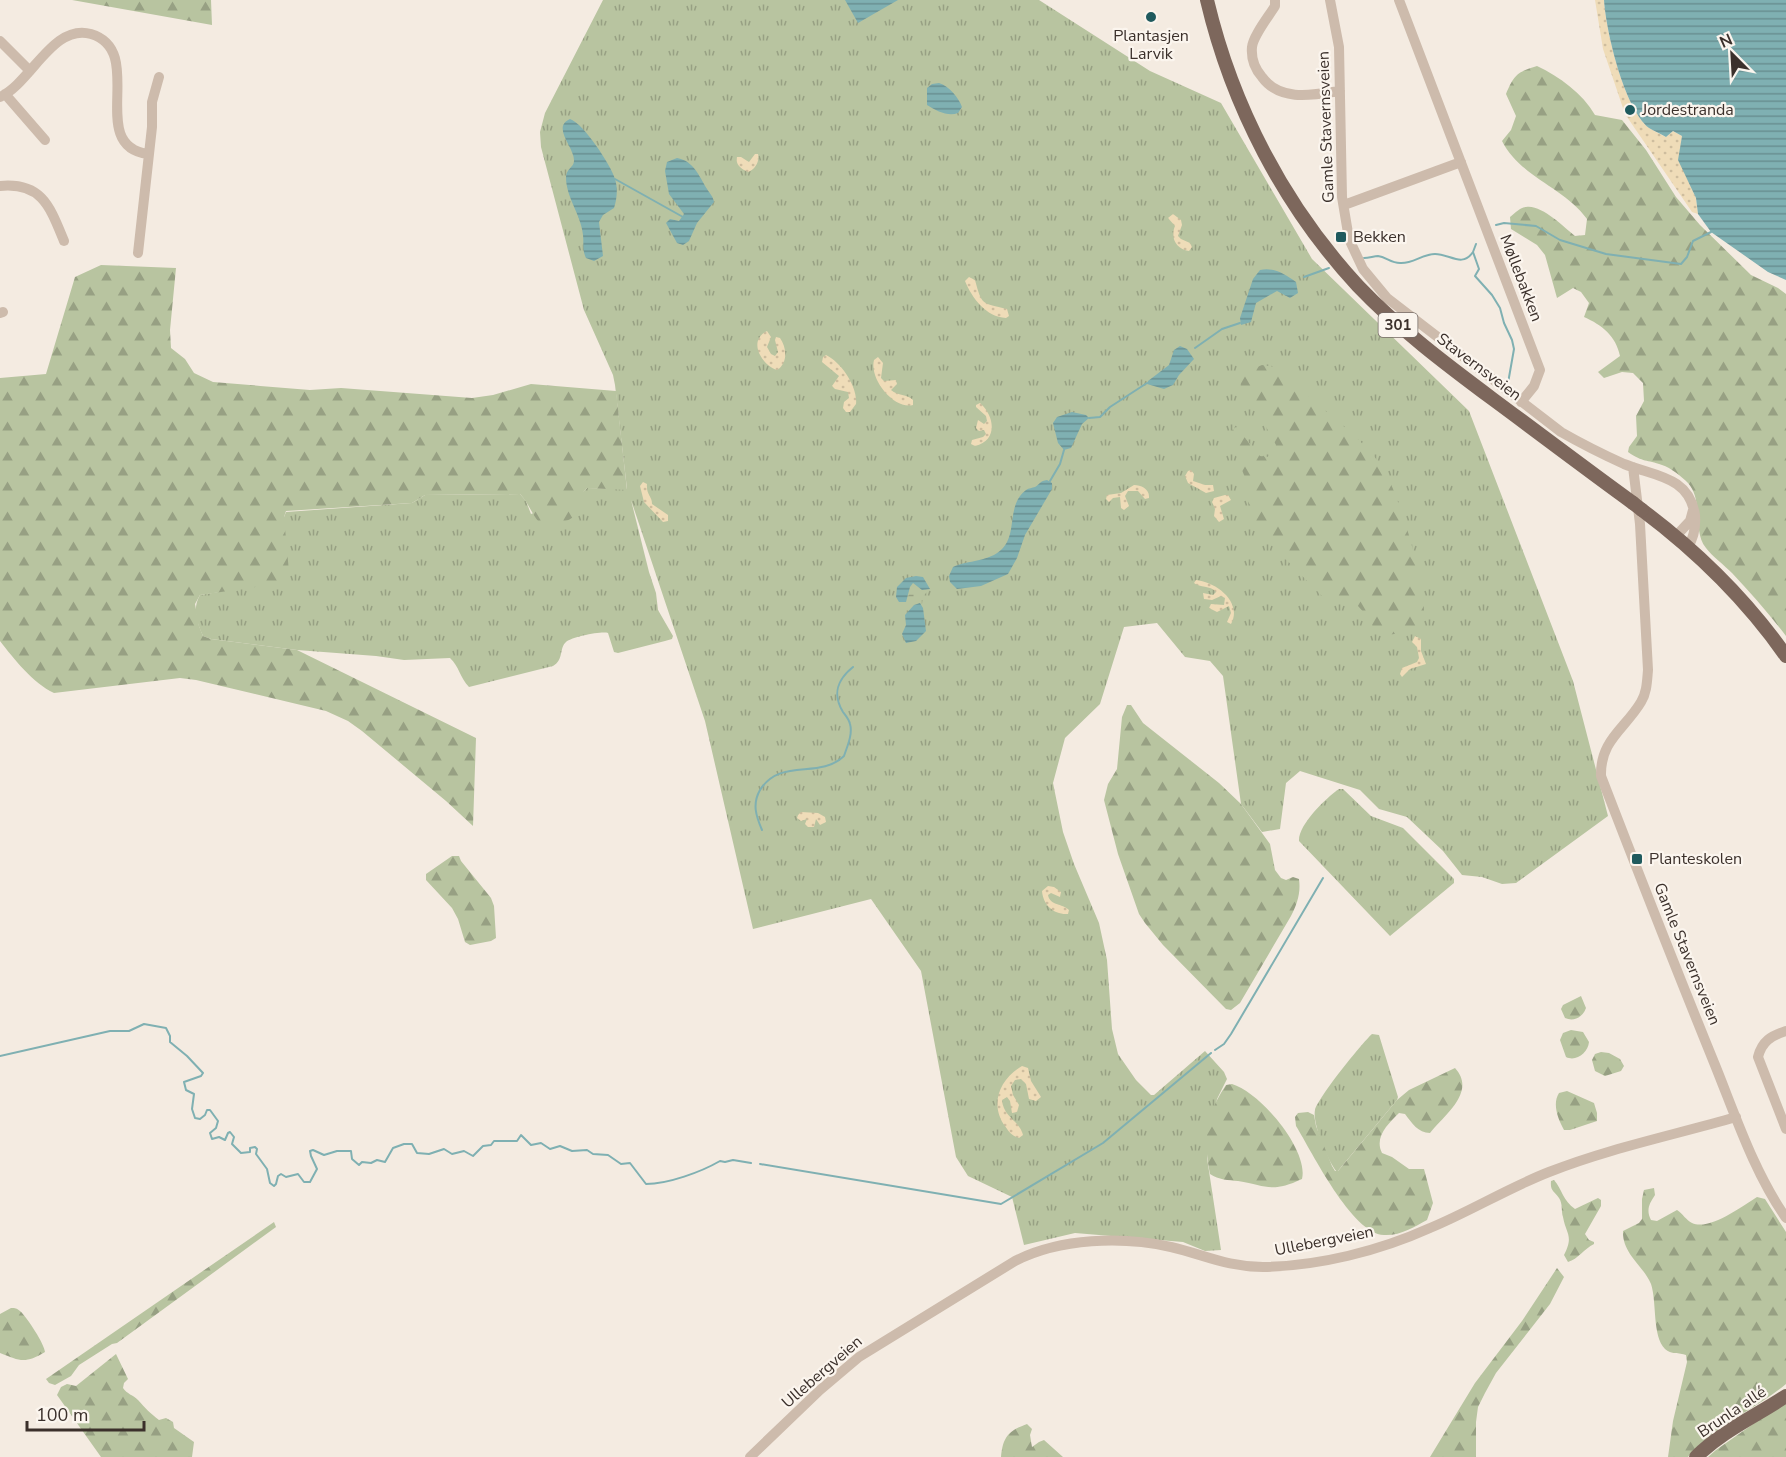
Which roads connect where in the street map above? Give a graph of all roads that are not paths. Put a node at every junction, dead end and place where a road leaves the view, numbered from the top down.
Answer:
1 (1207, 0) edge
2 (1215, 0) edge
3 (1275, 0) edge
4 (1330, 0) edge
5 (1399, 0) edge
6 (0, 41) edge
7 (30, 71) junction
8 (159, 77) dead end
9 (1234, 84) junction
10 (1340, 91) junction
11 (3, 95) edge
12 (45, 140) dead end
13 (148, 154) junction
14 (1461, 162) junction
15 (0, 186) edge
16 (1344, 205) junction
17 (130, 219) dead end
18 (141, 220) junction
19 (69, 223) dead end
20 (58, 227) junction
21 (64, 241) dead end
22 (138, 253) dead end
23 (1521, 402) junction
24 (1633, 467) junction
25 (1693, 507) junction
26 (1638, 512) junction
27 (1676, 537) junction
28 (1688, 547) junction
29 (1786, 656) edge
30 (1786, 1031) edge
31 (1736, 1117) junction
32 (1786, 1129) edge
33 (1786, 1218) edge
34 (1786, 1396) edge
35 (750, 1457) edge
36 (1696, 1457) edge

1 - 9 main road, Stavernsveien / 301
2 - 9 main road, Stavernsveien / 301
3 - 10 street
4 - 10 street, Gamle Stavernsveien
5 - 14 street, Møllebakken
6 - 7 street
7 - 11 street
7 - 13 street
8 - 13 street
9 - 26 main road, Stavernsveien / 301
10 - 16 street, Gamle Stavernsveien
11 - 12 street
13 - 18 street
14 - 16 street
14 - 23 street, Møllebakken
15 - 20 street
16 - 23 street, Gamle Stavernsveien
17 - 18 street
18 - 22 street
19 - 20 street
20 - 21 street
23 - 24 street, Gamle Stavernsveien
24 - 25 street, Gamle Stavernsveien
24 - 26 street, Gamle Stavernsveien
25 - 27 street
25 - 28 street
26 - 27 main road, Stavernsveien / 301
26 - 31 street, Gamle Stavernsveien
27 - 28 main road, Stavernsveien / 301
28 - 29 main road, Stavernsveien / 301
30 - 32 street
31 - 33 street, Gamle Stavernsveien
31 - 35 street, Ullebergveien
34 - 36 main road, Brunla allé

